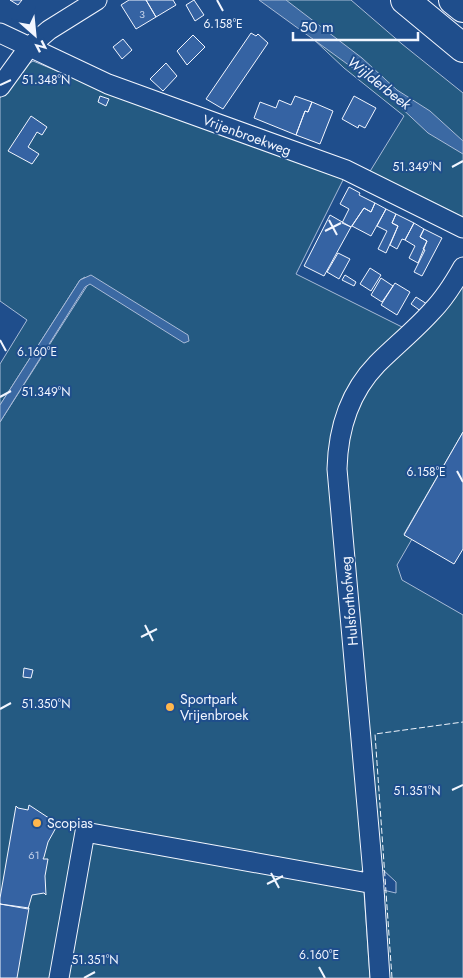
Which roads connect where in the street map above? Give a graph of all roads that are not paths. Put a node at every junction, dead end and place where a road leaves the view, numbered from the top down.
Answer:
1 (96, 0) edge
2 (405, 0) edge
3 (453, 0) edge
4 (463, 8) edge
5 (0, 33) edge
6 (29, 47) junction
7 (463, 48) edge
8 (0, 87) edge
9 (463, 228) edge
10 (463, 267) edge
11 (374, 884) junction
12 (59, 978) edge
13 (380, 978) edge

1 - 6 street
2 - 7 highway
3 - 4 highway
5 - 6 street, Vrijenbroekweg
6 - 8 street
6 - 9 street, Vrijenbroekweg
10 - 11 street, Hulsforthofweg
11 - 12 street
11 - 13 street, Hulsforthofweg

